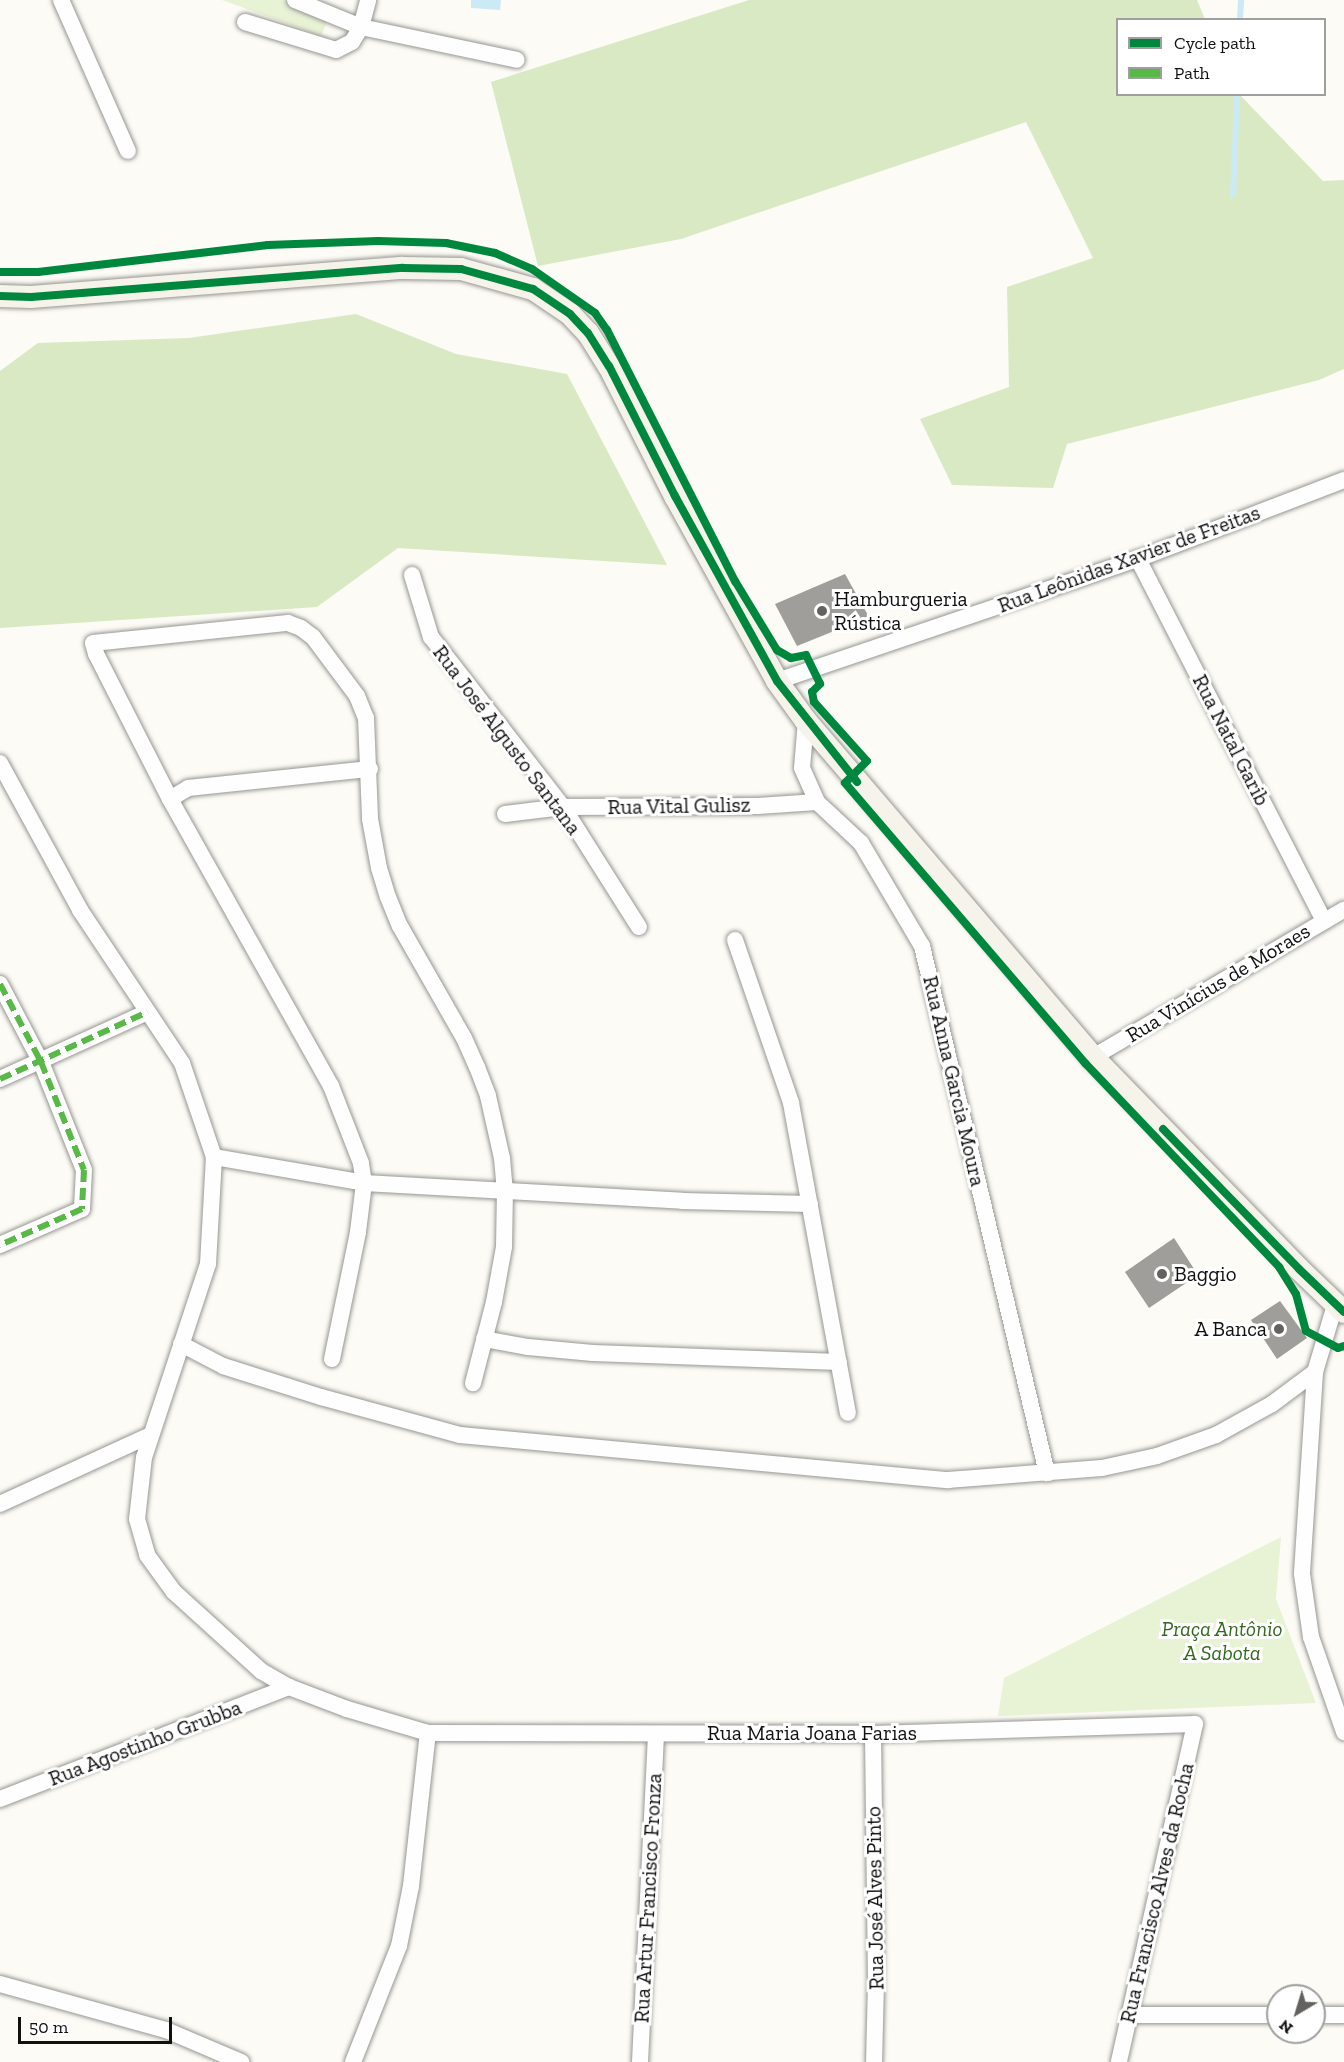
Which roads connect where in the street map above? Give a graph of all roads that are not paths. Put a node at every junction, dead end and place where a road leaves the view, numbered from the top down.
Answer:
1 (61, 0) edge
2 (295, 0) edge
3 (369, 0) edge
4 (245, 22) dead end
5 (361, 27) junction
6 (517, 60) dead end
7 (128, 152) dead end
8 (0, 296) edge
9 (1344, 480) edge
10 (1138, 559) junction
11 (412, 575) dead end
12 (777, 681) junction
13 (806, 721) junction
14 (0, 763) edge
15 (370, 769) junction
16 (170, 799) junction
17 (817, 802) junction
18 (562, 807) junction
19 (505, 814) dead end
20 (1344, 910) edge
21 (1324, 921) junction
22 (639, 927) dead end
23 (735, 940) dead end
24 (0, 984) edge
25 (148, 1012) junction
26 (1094, 1057) junction
27 (40, 1062) junction
28 (0, 1079) edge
29 (214, 1156) junction
30 (364, 1183) junction
31 (505, 1190) junction
32 (810, 1204) junction
33 (0, 1245) edge
34 (1339, 1309) edge
35 (484, 1339) junction
36 (181, 1344) junction
37 (332, 1359) dead end
38 (839, 1362) junction
39 (1315, 1372) junction
40 (472, 1383) dead end
41 (848, 1413) dead end
42 (151, 1435) junction
43 (1047, 1473) junction
44 (0, 1504) edge
45 (289, 1687) junction
46 (1341, 1715) edge
47 (1195, 1724) joint
48 (1344, 1732) edge
49 (428, 1733) junction
50 (656, 1734) junction
51 (873, 1734) junction
52 (0, 1799) edge
53 (0, 1984) edge
54 (1344, 2014) edge
55 (1129, 2015) junction
56 (1266, 2015) edge
57 (1326, 2015) edge
58 (241, 2062) edge
59 (353, 2062) edge
60 (640, 2062) edge
61 (874, 2062) edge
62 (1119, 2062) edge

1 - 7 street
2 - 5 street
3 - 5 street
4 - 5 street
5 - 6 street
8 - 12 main road
9 - 10 street, Rua Leônidas Xavier de Freitas
10 - 12 street, Rua Leônidas Xavier de Freitas
10 - 21 street, Rua Natal Garib
11 - 18 street, Rua José Algusto Santana
12 - 13 main road
13 - 17 street, Rua Anna Garcia Moura
13 - 26 main road
14 - 25 street
15 - 16 street
15 - 16 street
15 - 31 street
16 - 30 street
17 - 18 street, Rua Vital Gulisz
17 - 43 street, Rua Anna Garcia Moura
18 - 19 street, Rua Vital Gulisz
18 - 22 street, Rua José Algusto Santana
20 - 21 street, Rua Vinícius de Moraes
21 - 26 street, Rua Vinícius de Moraes
23 - 32 street
24 - 27 street
25 - 27 street
25 - 29 street
26 - 34 main road
27 - 28 street
27 - 33 street
29 - 30 street
29 - 36 street, Rua Maria Joana Farias
30 - 31 street
30 - 37 street
31 - 32 street
31 - 35 street
32 - 38 street
34 - 39 street
35 - 38 street
35 - 40 street
36 - 42 street, Rua Maria Joana Farias
36 - 43 street
38 - 41 street
39 - 43 street
39 - 46 street
42 - 44 street
42 - 45 street, Rua Maria Joana Farias
45 - 49 street, Rua Maria Joana Farias
45 - 52 street, Rua Agostinho Grubba
46 - 48 street
47 - 51 street, Rua Maria Joana Farias
47 - 55 street, Rua Francisco Alves da Rocha
49 - 50 street, Rua Maria Joana Farias
49 - 59 street
50 - 51 street, Rua Maria Joana Farias
50 - 60 street, Rua Artur Francisco Fronza
51 - 61 street, Rua José Alves Pinto
53 - 58 street
54 - 57 street
55 - 56 street
55 - 62 street, Rua Francisco Alves da Rocha

